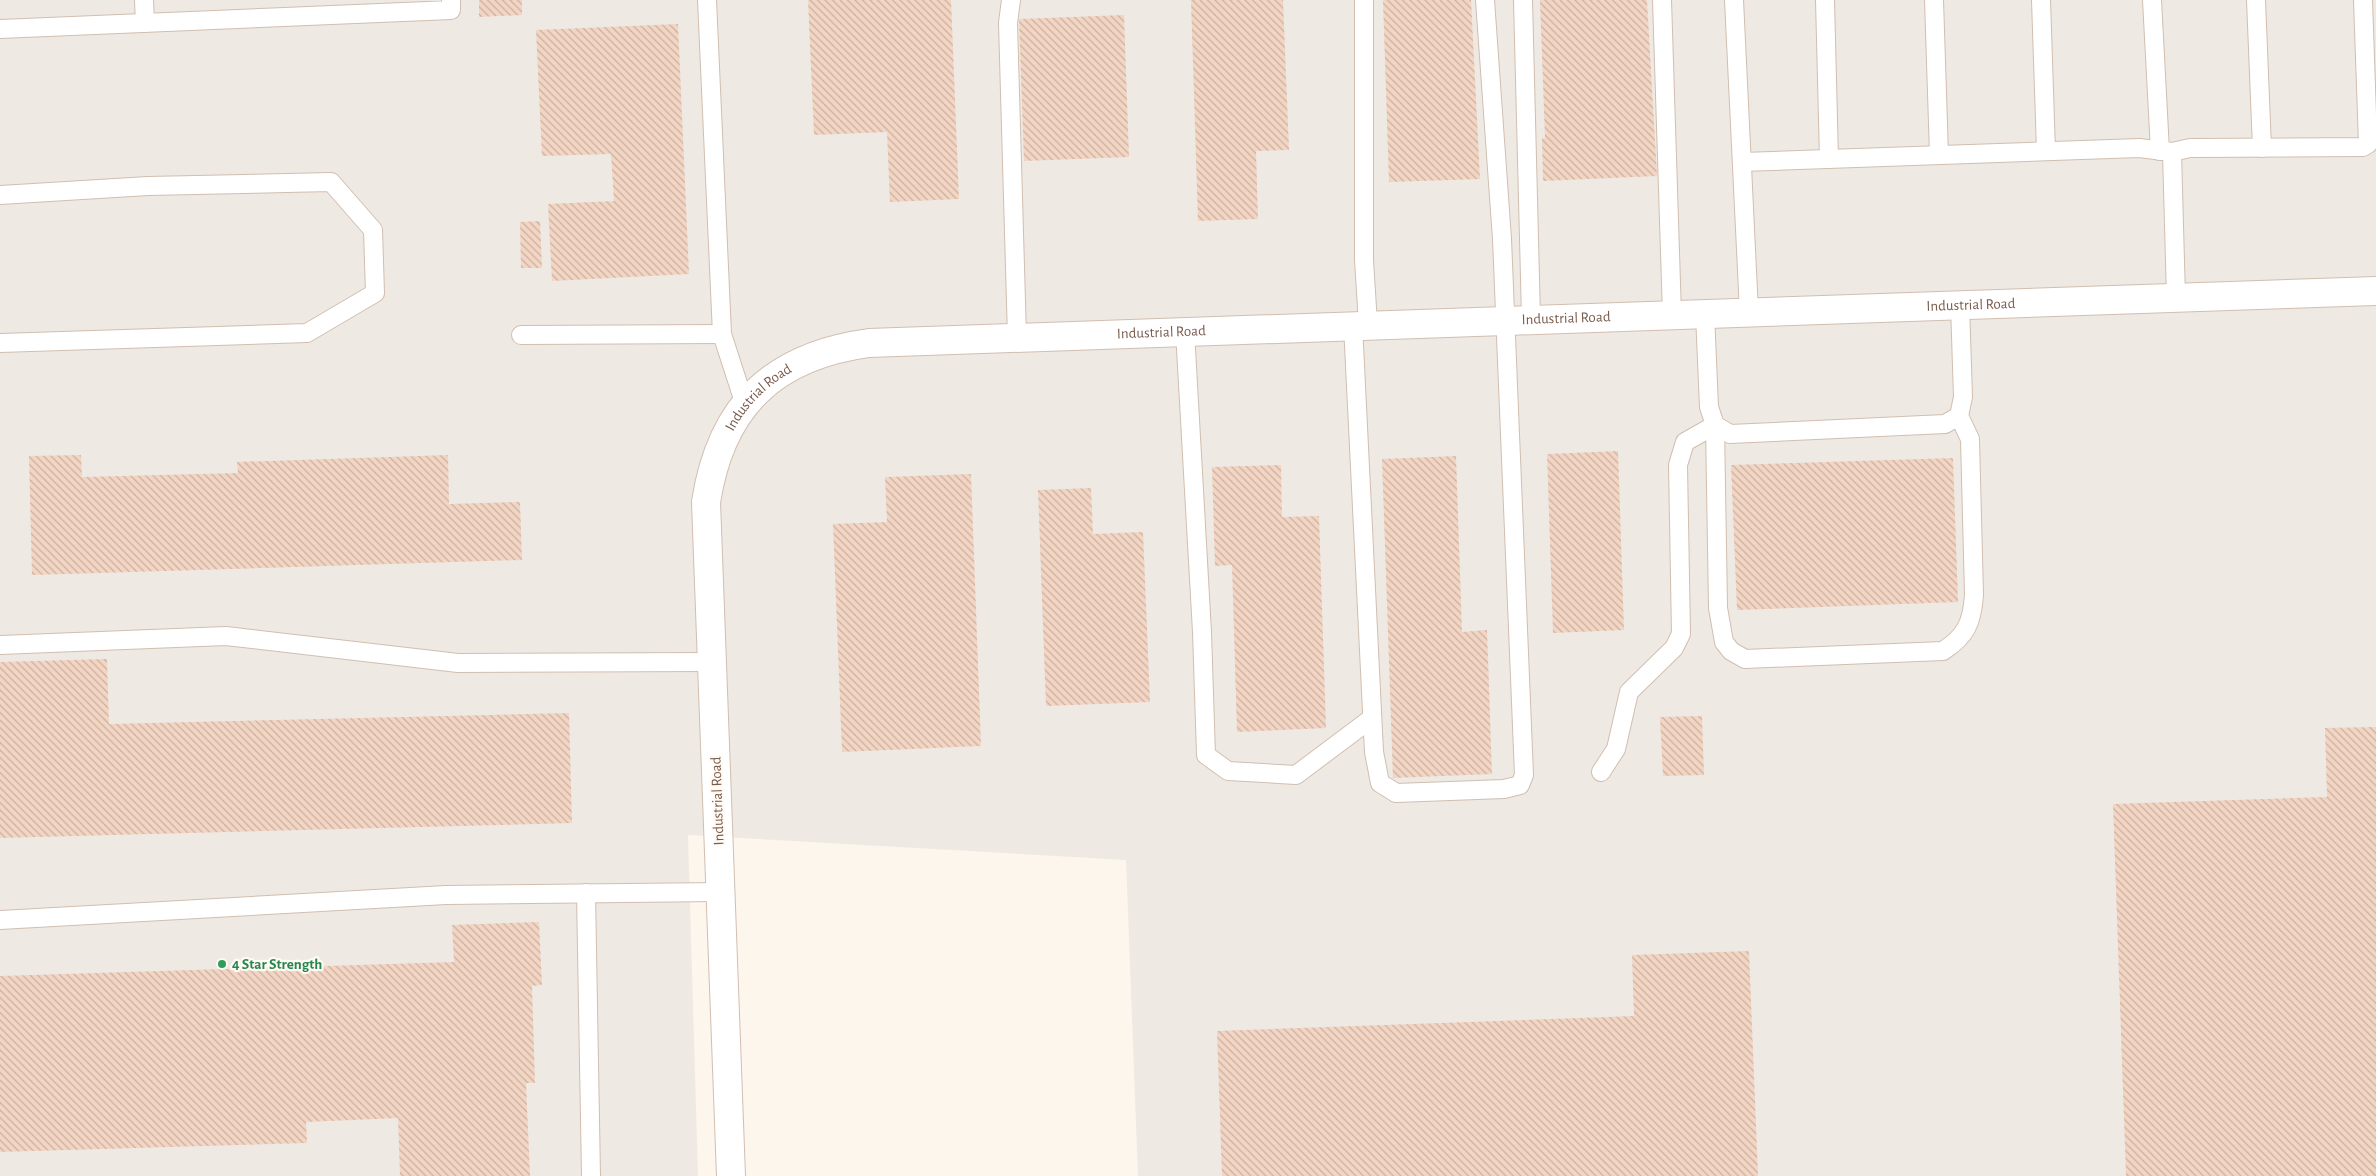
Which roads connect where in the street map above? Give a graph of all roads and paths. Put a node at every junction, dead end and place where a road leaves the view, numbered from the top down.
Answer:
1 (144, 0) edge
2 (451, 0) edge
3 (707, 0) edge
4 (1011, 0) edge
5 (1364, 0) edge
6 (1485, 0) edge
7 (1523, 0) edge
8 (1662, 0) edge
9 (1734, 0) edge
10 (1825, 0) edge
11 (1934, 0) edge
12 (2041, 0) edge
13 (2152, 0) edge
14 (2256, 0) edge
15 (2363, 0) edge
16 (145, 22) junction
17 (0, 29) edge
18 (2262, 148) junction
19 (2046, 151) junction
20 (2166, 151) junction
21 (1939, 155) junction
22 (1829, 159) junction
23 (1742, 162) junction
24 (0, 196) edge
25 (2376, 291) edge
26 (2176, 298) junction
27 (1960, 305) junction
28 (1749, 312) junction
29 (1705, 314) junction
30 (1672, 315) junction
31 (1531, 318) junction
32 (1504, 319) junction
33 (1360, 324) junction
34 (1186, 331) junction
35 (722, 334) junction
36 (521, 335) dead end
37 (1017, 337) junction
38 (0, 343) edge
39 (745, 405) junction
40 (1959, 416) junction
41 (1714, 425) junction
42 (0, 645) edge
43 (712, 662) junction
44 (1372, 718) junction
45 (1601, 772) dead end
46 (720, 892) junction
47 (586, 894) junction
48 (0, 920) edge
49 (591, 1176) edge
50 (731, 1176) edge

1 - 16 lane
2 - 16 lane
3 - 35 lane
4 - 37 lane
5 - 33 lane
6 - 32 lane
7 - 31 lane
8 - 30 lane
9 - 23 lane
10 - 22 lane
11 - 21 lane
12 - 19 lane
13 - 20 lane
14 - 18 lane
15 - 18 lane
16 - 17 lane
18 - 20 lane
19 - 20 lane
19 - 21 lane
20 - 26 lane
21 - 22 lane
22 - 23 lane
23 - 28 lane
24 - 38 lane
25 - 26 street, Industrial Road
26 - 27 street, Industrial Road
27 - 28 street, Industrial Road
27 - 40 lane
28 - 29 street, Industrial Road
29 - 30 street, Industrial Road
29 - 41 lane
30 - 31 street, Industrial Road
31 - 32 street, Industrial Road
32 - 33 street, Industrial Road
32 - 44 lane
33 - 34 street, Industrial Road
33 - 44 lane
34 - 37 street, Industrial Road
34 - 44 lane
35 - 36 lane
35 - 39 lane
37 - 39 street, Industrial Road
39 - 43 street, Industrial Road
40 - 41 lane
40 - 41 lane
41 - 45 lane
42 - 43 lane
43 - 46 street, Industrial Road
46 - 47 lane
46 - 50 street, Industrial Road
47 - 48 lane
47 - 49 lane

